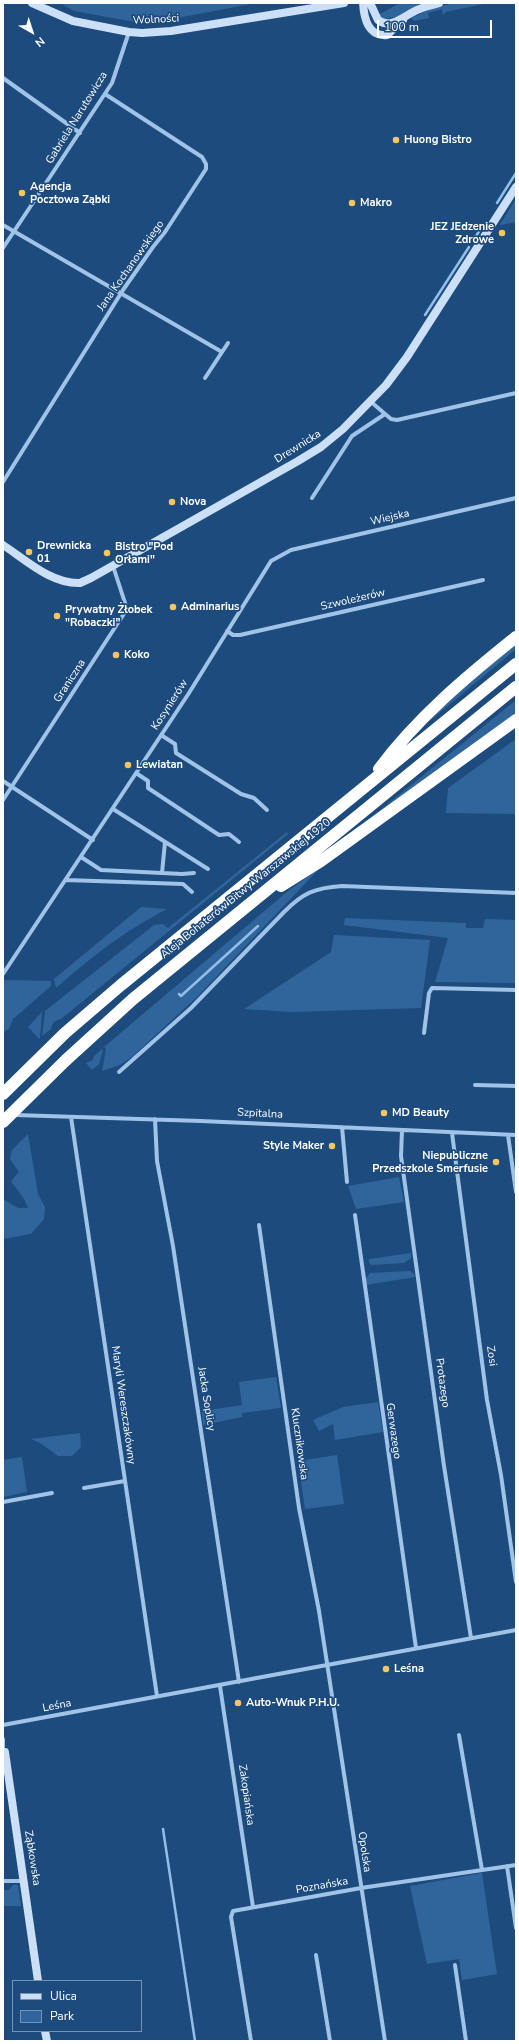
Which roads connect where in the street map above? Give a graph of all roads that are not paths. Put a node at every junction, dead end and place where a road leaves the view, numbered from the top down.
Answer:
1 (32, 3) edge
2 (309, 3) edge
3 (344, 3) edge
4 (363, 3) edge
5 (370, 3) edge
6 (439, 3) edge
7 (284, 12) junction
8 (406, 16) junction
9 (129, 32) junction
10 (3, 78) edge
11 (105, 94) junction
12 (80, 133) junction
13 (516, 188) edge
14 (3, 225) edge
15 (14, 231) junction
16 (3, 248) edge
17 (121, 294) junction
18 (228, 343) dead end
19 (222, 352) junction
20 (205, 378) dead end
21 (516, 393) edge
22 (370, 401) junction
23 (385, 414) junction
24 (3, 482) edge
25 (312, 498) dead end
26 (516, 498) edge
27 (3, 545) edge
28 (271, 561) joint
29 (113, 566) junction
30 (483, 580) dead end
31 (227, 631) junction
32 (516, 637) edge
33 (516, 664) edge
34 (516, 687) edge
35 (516, 720) edge
36 (161, 734) junction
37 (136, 774) junction
38 (3, 781) edge
39 (368, 783) junction
40 (12, 786) junction
41 (3, 800) edge
42 (113, 809) junction
43 (267, 810) dead end
44 (93, 840) junction
45 (165, 842) junction
46 (239, 842) dead end
47 (81, 857) junction
48 (208, 869) dead end
49 (162, 873) junction
50 (194, 873) dead end
51 (66, 880) junction
52 (192, 892) dead end
53 (516, 893) edge
54 (237, 913) junction
55 (3, 974) edge
56 (516, 990) edge
57 (424, 1033) dead end
58 (119, 1072) dead end
59 (475, 1085) dead end
60 (516, 1086) edge
61 (3, 1094) edge
62 (3, 1114) edge
63 (71, 1117) junction
64 (155, 1119) junction
65 (3, 1122) edge
66 (342, 1127) junction
67 (402, 1130) junction
68 (452, 1133) junction
69 (508, 1135) junction
70 (516, 1135) edge
71 (347, 1182) dead end
72 (516, 1192) edge
73 (355, 1215) dead end
74 (259, 1225) dead end
75 (125, 1481) junction
76 (84, 1488) dead end
77 (52, 1493) dead end
78 (3, 1502) edge
79 (516, 1582) edge
80 (516, 1630) edge
81 (471, 1638) junction
82 (416, 1648) junction
83 (327, 1665) junction
84 (239, 1682) junction
85 (220, 1686) junction
86 (158, 1696) junction
87 (3, 1725) edge
88 (459, 1735) dead end
89 (3, 1739) edge
90 (4, 1752) edge
91 (516, 1864) edge
92 (507, 1866) junction
93 (482, 1870) junction
94 (3, 1881) edge
95 (24, 1881) junction
96 (361, 1888) junction
97 (253, 1907) junction
98 (516, 1928) edge
99 (316, 1955) dead end
100 (455, 1965) dead end
101 (38, 1980) edge
102 (251, 2041) edge
103 (330, 2041) edge
104 (385, 2041) edge
105 (466, 2041) edge

1 - 9 street, Wolności
2 - 7 street, Wolności
3 - 7 street, Wolności
4 - 8 street
5 - 8 street
6 - 8 street
7 - 9 street, Wolności
9 - 11 street, Gabriela Narutowicza
10 - 12 street
11 - 12 street, Gabriela Narutowicza
11 - 17 street, Jana Kochanowskiego
12 - 15 street, Gabriela Narutowicza
13 - 22 street, Drewnicka
14 - 15 street
15 - 16 street, Gabriela Narutowicza
15 - 17 street
17 - 19 street
17 - 24 street, Jana Kochanowskiego
18 - 19 street
19 - 20 street
21 - 23 street
22 - 23 street
22 - 29 street, Drewnicka
23 - 25 street
26 - 28 street, Wiejska
27 - 29 street, Drewnicka
28 - 31 street, Kosynierów
29 - 40 street, Graniczna
30 - 31 street, Szwoleżerów
31 - 36 street, Kosynierów
32 - 39 highway
33 - 39 highway, Aleja Bohaterów Bitwy Warszawskiej 1920
34 - 54 highway, Aleja Bohaterów Bitwy Warszawskiej 1920
35 - 54 highway
36 - 37 street, Kosynierów
36 - 43 street
37 - 42 street, Kosynierów
37 - 46 street
38 - 40 street
39 - 61 highway, Aleja Bohaterów Bitwy Warszawskiej 1920
40 - 41 street, Graniczna
40 - 44 street
42 - 44 street, Kosynierów
42 - 45 street
44 - 47 street, Kosynierów
45 - 48 street
45 - 49 street
47 - 49 street
47 - 51 street, Kosynierów
49 - 50 street
51 - 52 street
51 - 55 street, Kosynierów
53 - 58 street
54 - 65 highway, Aleja Bohaterów Bitwy Warszawskiej 1920, bridge
56 - 57 street
59 - 60 street
62 - 63 street, Szpitalna
63 - 64 street, Szpitalna
63 - 75 street, Maryli Wereszczakówny
64 - 66 street, Szpitalna
64 - 84 street, Jacka Soplicy
66 - 67 street, Szpitalna
66 - 71 street
67 - 68 street, Szpitalna
67 - 81 street, Protazego
68 - 69 street, Szpitalna
68 - 79 street, Zosi
69 - 70 street, Szpitalna
69 - 72 street
73 - 82 street, Gerwazego
74 - 83 street, Klucznikowska
75 - 76 street
75 - 86 street, Maryli Wereszczakówny
77 - 78 street
80 - 81 street, Leśna
81 - 82 street, Leśna
82 - 83 street, Leśna
83 - 84 street, Leśna
83 - 96 street, Opolska
84 - 85 street, Leśna
85 - 86 street, Leśna
85 - 97 street, Zakopiańska
86 - 87 street, Leśna
88 - 93 street
89 - 90 street, Ząbkowska
90 - 95 street, Ząbkowska
91 - 92 street, Poznańska
92 - 93 street, Poznańska
92 - 98 street
93 - 96 street, Poznańska
94 - 95 street
95 - 101 street, Ząbkowska
96 - 97 street, Poznańska
96 - 104 street, Opolska
97 - 102 street, Poznańska
99 - 103 street
100 - 105 street

